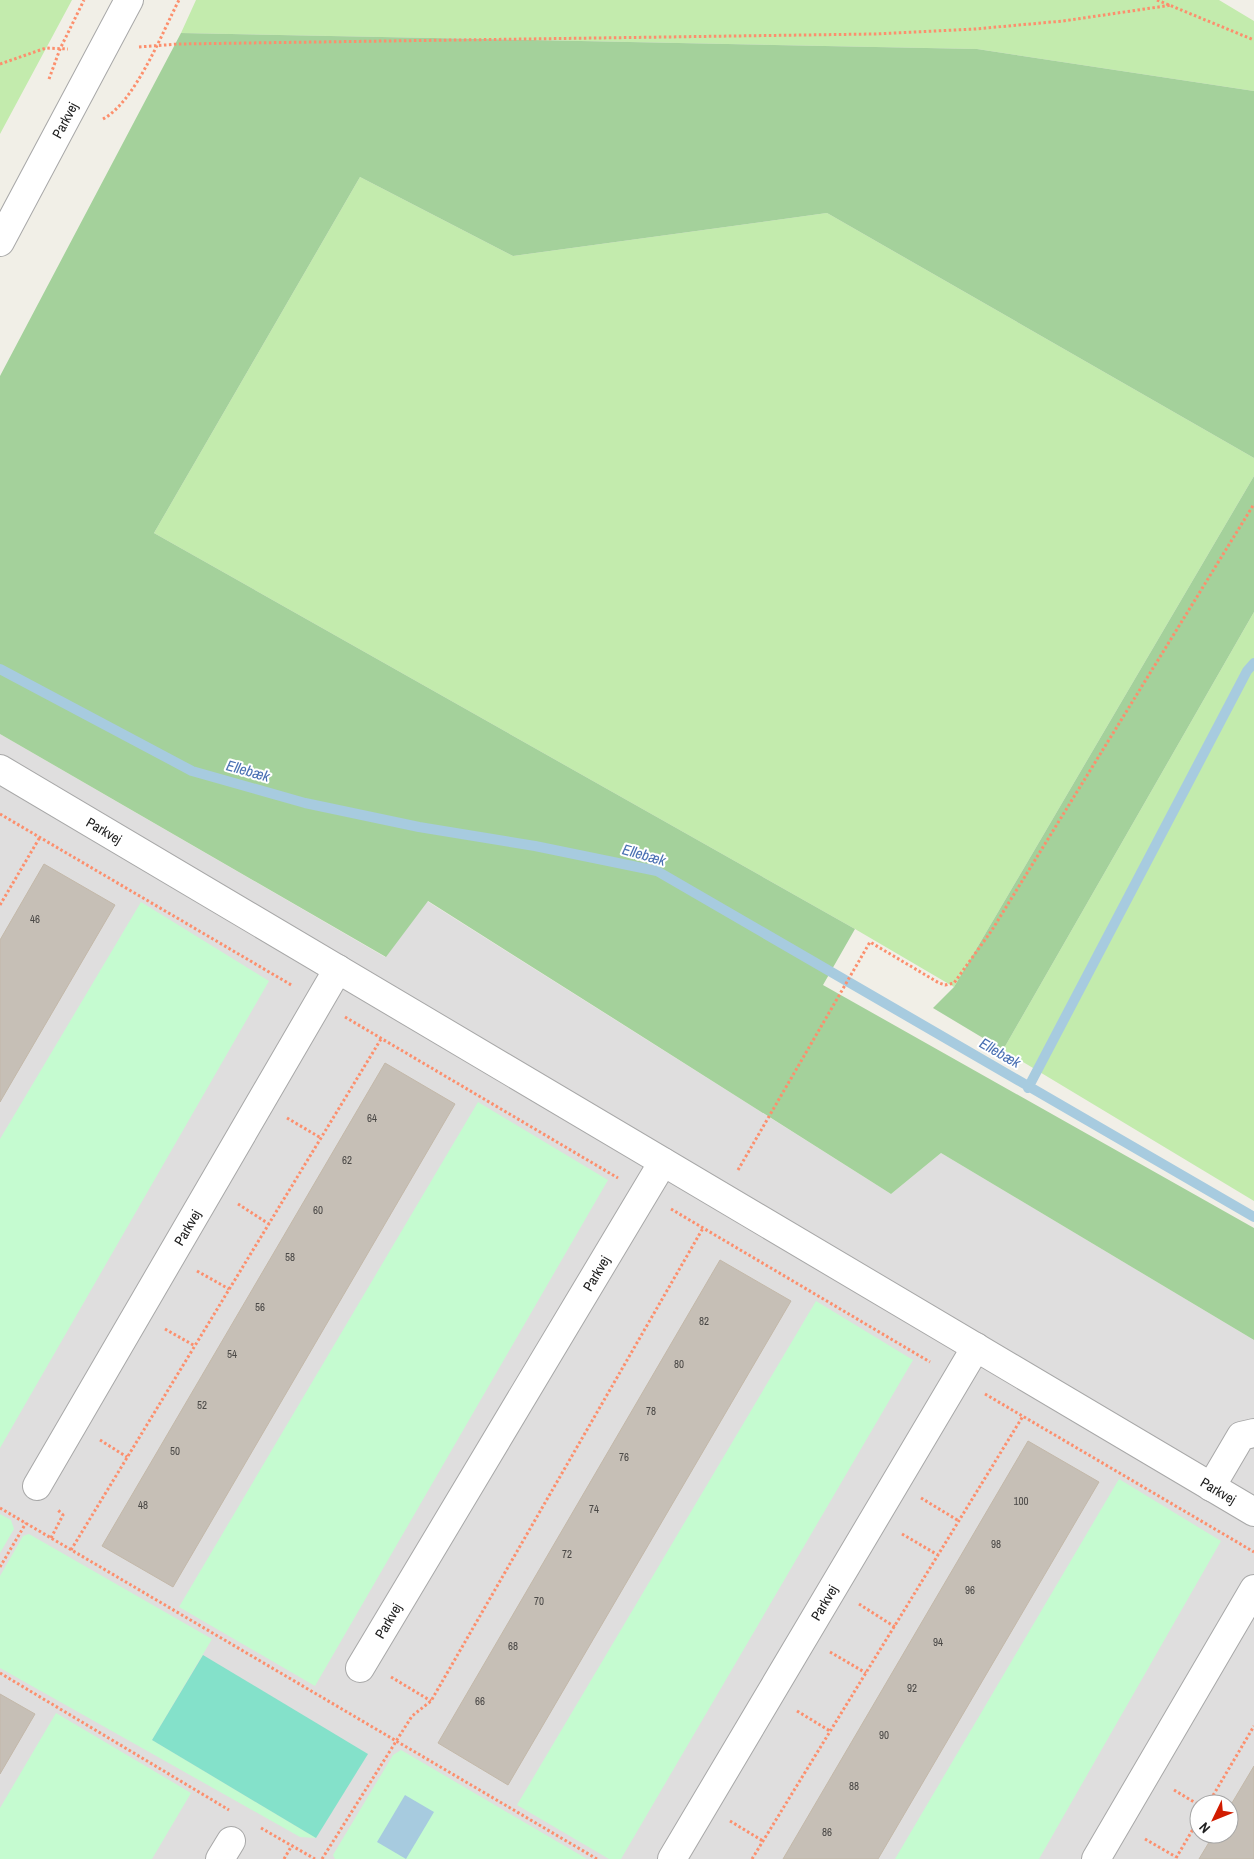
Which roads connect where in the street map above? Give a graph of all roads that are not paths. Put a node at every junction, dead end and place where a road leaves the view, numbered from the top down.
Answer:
1 (129, 0) edge
2 (0, 242) edge
3 (0, 770) edge
4 (338, 969) junction
5 (663, 1162) junction
6 (976, 1347) junction
7 (1254, 1433) edge
8 (37, 1486) dead end
9 (1211, 1487) junction
10 (1254, 1512) edge
11 (1254, 1590) edge
12 (360, 1668) road end
13 (672, 1859) edge
14 (1096, 1859) edge

1 - 2 street, Parkvej
3 - 4 street, Parkvej
4 - 5 street, Parkvej
4 - 8 street, Parkvej
5 - 6 street, Parkvej
5 - 12 street, Parkvej
6 - 9 street, Parkvej
6 - 13 street, Parkvej
7 - 9 street
9 - 10 street, Parkvej
11 - 14 street

